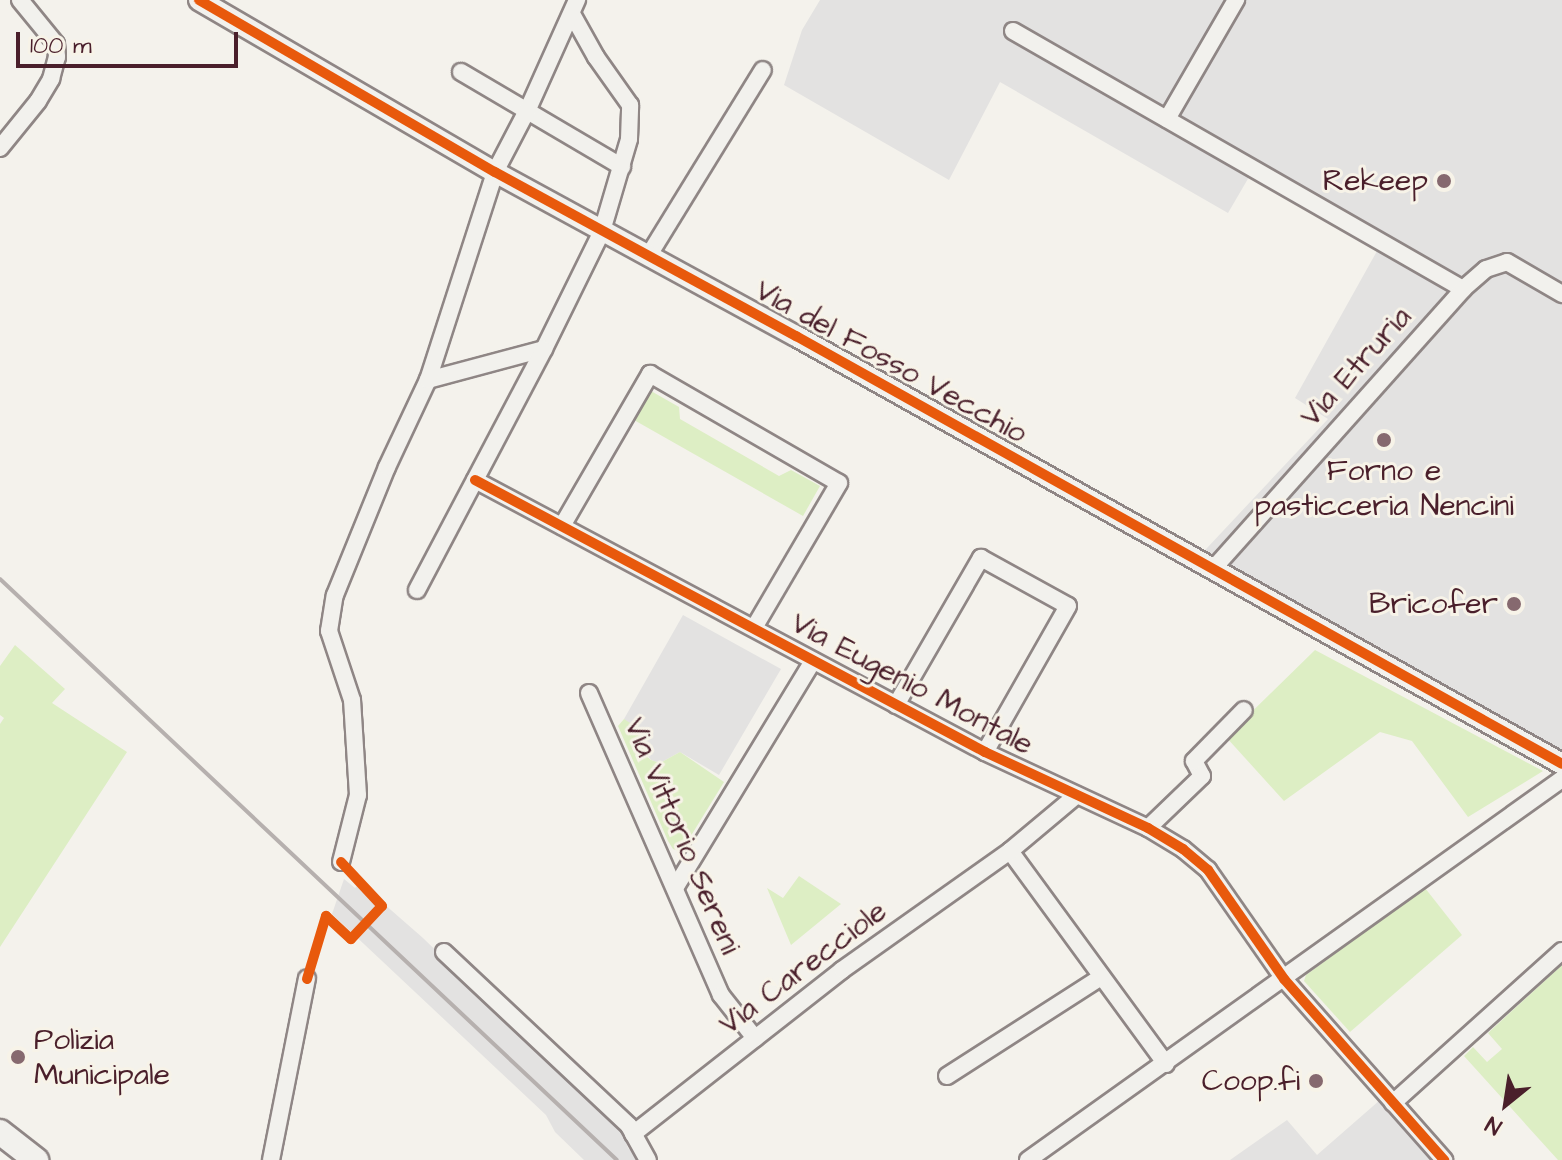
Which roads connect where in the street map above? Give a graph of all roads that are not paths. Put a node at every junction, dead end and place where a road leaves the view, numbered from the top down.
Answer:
1 (20, 0) edge
2 (199, 0) edge
3 (1236, 0) edge
4 (575, 7) edge
5 (1013, 31) dead end
6 (763, 70) dead end
7 (461, 72) dead end
8 (528, 109) junction
9 (1167, 119) junction
10 (0, 148) edge
11 (622, 167) junction
12 (495, 172) junction
13 (602, 231) junction
14 (649, 255) junction
15 (1463, 289) junction
16 (1562, 294) edge
17 (544, 349) junction
18 (428, 380) junction
19 (475, 480) junction
20 (562, 526) junction
21 (1213, 569) junction
22 (417, 590) dead end
23 (754, 628) junction
24 (813, 661) junction
25 (589, 693) dead end
26 (896, 705) junction
27 (1244, 710) dead end
28 (985, 752) junction
29 (1562, 764) edge
30 (1562, 779) edge
31 (1077, 795) junction
32 (1148, 828) junction
33 (1010, 851) junction
34 (341, 862) dead end
35 (675, 888) junction
36 (1562, 951) edge
37 (444, 952) dead end
38 (1101, 977) junction
39 (307, 979) dead end
40 (1284, 979) junction
41 (755, 1038) junction
42 (1166, 1064) junction
43 (947, 1076) dead end
44 (1393, 1103) junction
45 (0, 1132) edge
46 (633, 1134) junction
47 (36, 1160) edge
48 (271, 1160) edge
49 (648, 1160) edge
50 (1028, 1160) edge
51 (1444, 1160) edge

1 - 10 street
2 - 12 street, Via del Fosso Vecchio
3 - 9 street
4 - 8 street
4 - 11 street
5 - 9 street
6 - 14 street
7 - 8 street
8 - 11 street
8 - 12 street
9 - 15 street
11 - 13 street
12 - 13 street, Via del Fosso Vecchio
12 - 18 street
13 - 14 street, Via del Fosso Vecchio
13 - 17 street
14 - 21 street, Via del Fosso Vecchio
15 - 16 street, Via Etruria
15 - 21 street, Via Etruria
17 - 18 street
17 - 19 street
18 - 34 street
19 - 20 street, Via Eugenio Montale
19 - 22 street
20 - 23 street, Via Eugenio Montale
20 - 23 street
21 - 29 street, Via del Fosso Vecchio
23 - 24 street, Via Eugenio Montale
24 - 26 street, Via Eugenio Montale
24 - 35 street
25 - 35 street, Via Vittorio Sereni
26 - 28 street, Via Eugenio Montale
26 - 28 street
27 - 32 street
28 - 31 street, Via Eugenio Montale
30 - 40 street
31 - 32 street, Via Eugenio Montale
31 - 33 street, Via Carecciole
32 - 40 street, Via Eugenio Montale
33 - 38 street
33 - 41 street, Via Carecciole
35 - 41 street, Via Vittorio Sereni
36 - 44 street
37 - 46 street
38 - 42 street
38 - 43 street
39 - 48 street
40 - 42 street
40 - 44 street, Via Eugenio Montale
41 - 46 street, Via Carecciole
42 - 50 street
44 - 51 street, Via Eugenio Montale
45 - 47 main road
46 - 49 street

